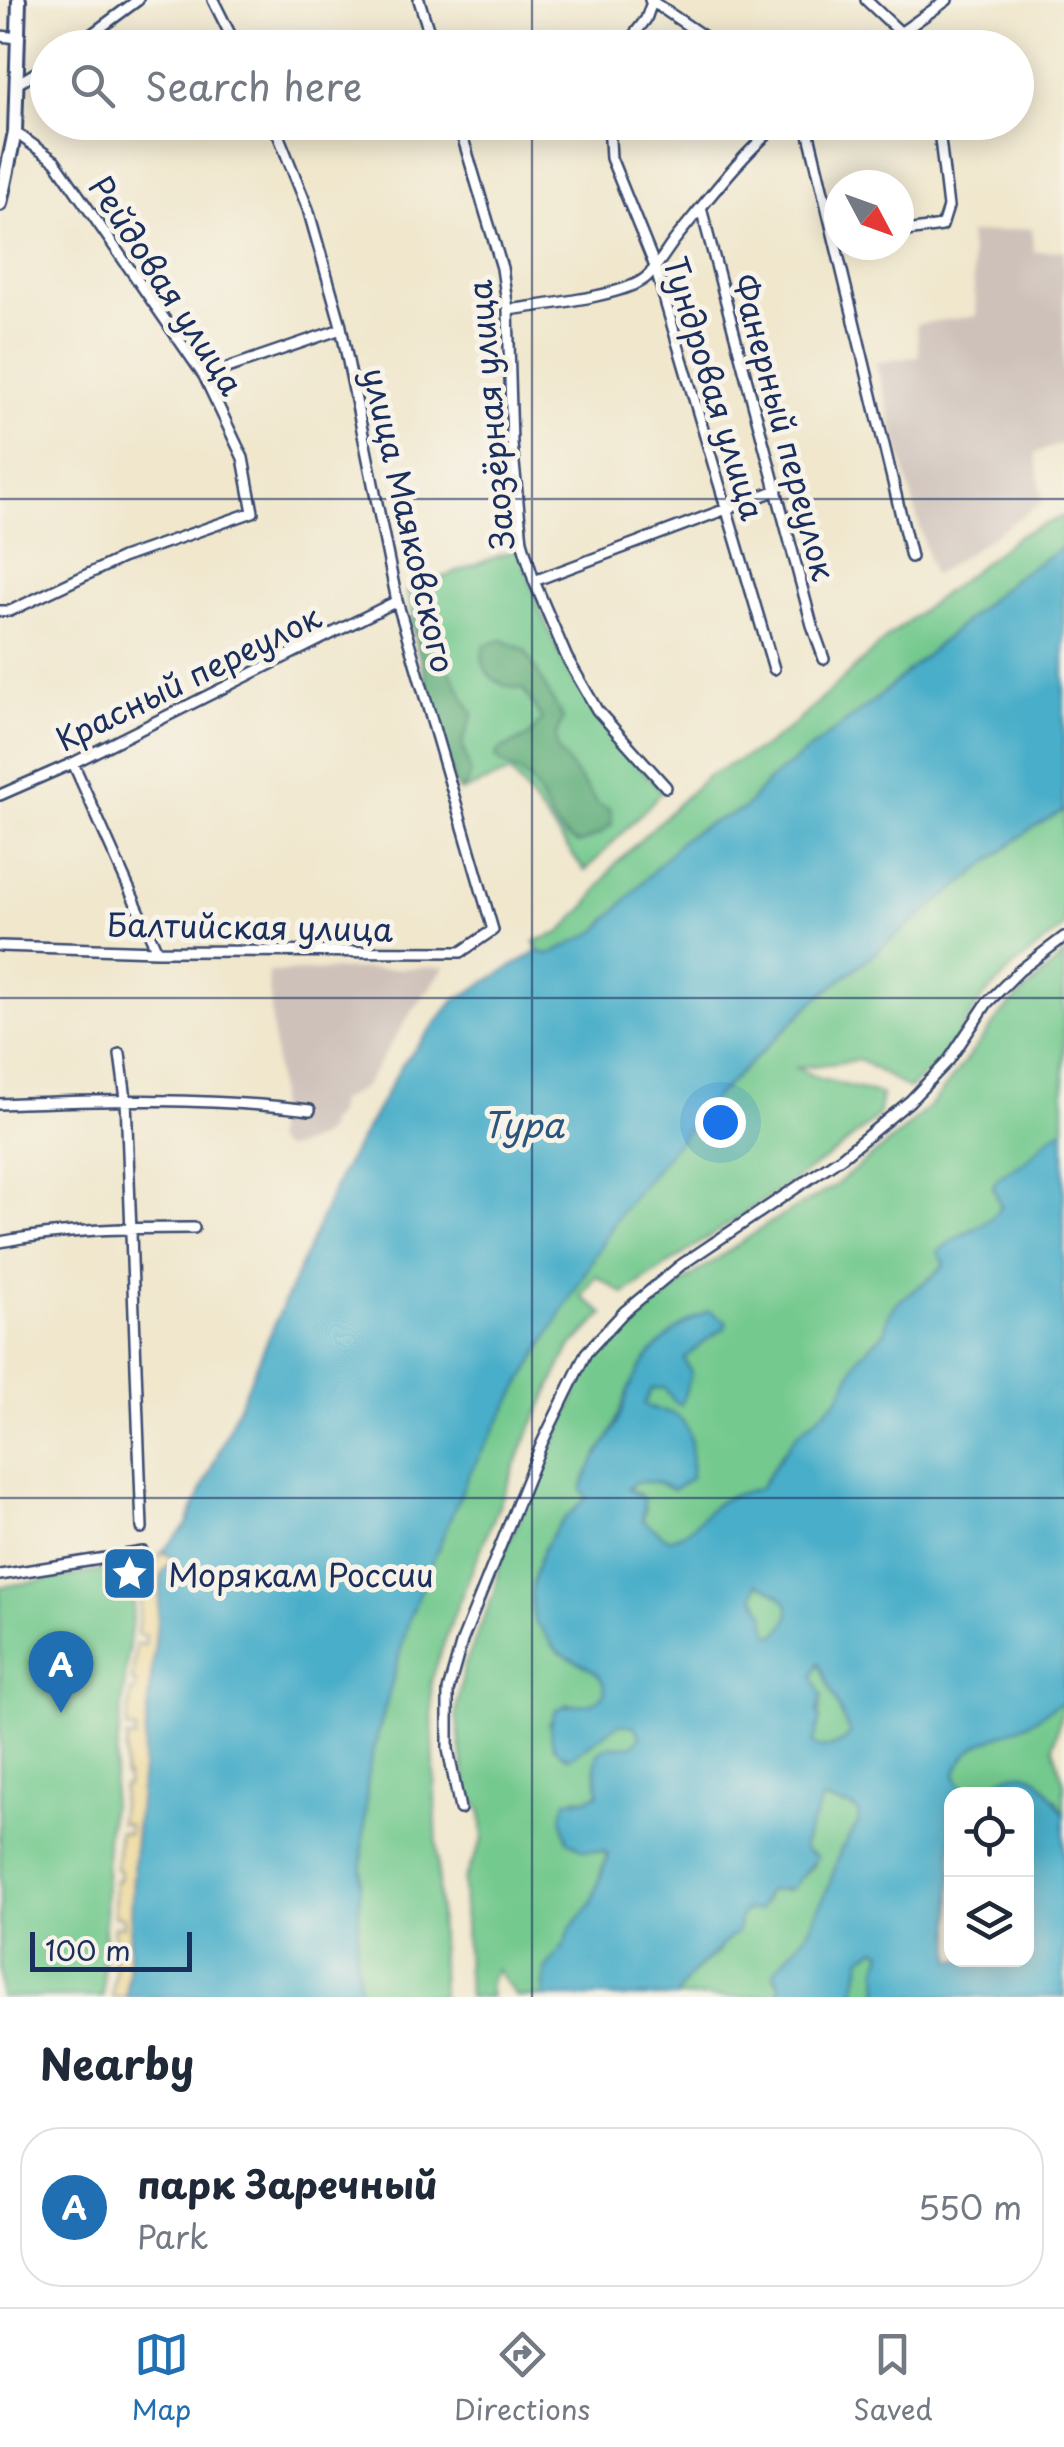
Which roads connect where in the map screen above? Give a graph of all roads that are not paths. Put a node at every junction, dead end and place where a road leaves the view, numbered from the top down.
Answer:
1 (19, 0) edge
2 (138, 0) edge
3 (212, 0) edge
4 (419, 0) edge
5 (866, 0) edge
6 (947, 0) edge
7 (651, 1) edge
8 (97, 30) edge
9 (228, 30) edge
10 (428, 30) edge
11 (638, 30) edge
12 (694, 30) edge
13 (898, 30) edge
14 (903, 30) edge
15 (0, 36) edge
16 (19, 38) junction
17 (30, 76) edge
18 (17, 84) junction
19 (15, 132) junction
20 (281, 140) edge
21 (464, 140) edge
22 (610, 140) edge
23 (760, 140) edge
24 (811, 140) edge
25 (940, 140) edge
26 (824, 190) edge
27 (0, 201) edge
28 (700, 208) junction
29 (914, 230) edge
30 (841, 260) edge
31 (654, 264) junction
32 (508, 310) junction
33 (341, 329) junction
34 (204, 376) junction
35 (777, 490) junction
36 (726, 511) junction
37 (911, 556) dead end
38 (534, 580) junction
39 (396, 601) junction
40 (0, 611) edge
41 (824, 658) dead end
42 (774, 670) dead end
43 (73, 763) junction
44 (666, 787) dead end
45 (0, 795) edge
46 (493, 930) joint
47 (1064, 937) edge
48 (0, 946) edge
49 (157, 951) junction
50 (120, 1054) dead end
51 (126, 1098) junction
52 (0, 1104) edge
53 (310, 1110) dead end
54 (130, 1228) junction
55 (194, 1228) dead end
56 (0, 1242) edge
57 (142, 1528) dead end
58 (143, 1552) dead end
59 (0, 1575) edge
60 (460, 1809) dead end

1 - 16 street
2 - 8 street
3 - 9 street
4 - 10 street
5 - 13 street
6 - 14 street
7 - 11 street
7 - 12 street
15 - 16 street
16 - 18 street
17 - 18 street
18 - 19 street
19 - 27 street
19 - 34 street, Рейдовая улица
20 - 33 street, улица Маяковского
21 - 32 street, Заозёрная улица
22 - 31 street, Тундровая улица
23 - 28 street
24 - 26 street
25 - 29 street
28 - 31 street
28 - 35 street, Фанерный переулок
30 - 37 street
31 - 32 street
31 - 36 street, Тундровая улица
32 - 38 street, Заозёрная улица
33 - 34 street
33 - 39 street, улица Маяковского
34 - 40 street, Рейдовая улица
35 - 36 street
35 - 41 street, Фанерный переулок
36 - 38 street
36 - 42 street, Тундровая улица
38 - 44 street, Заозёрная улица
39 - 43 street, Красный переулок
39 - 46 street, улица Маяковского
43 - 45 street, Красный переулок
43 - 49 street
46 - 49 street, Балтийская улица
47 - 60 street
48 - 49 street, Балтийская улица
50 - 51 street
51 - 52 street
51 - 53 street
51 - 54 street
54 - 55 street
54 - 56 street
54 - 57 street
58 - 59 street

